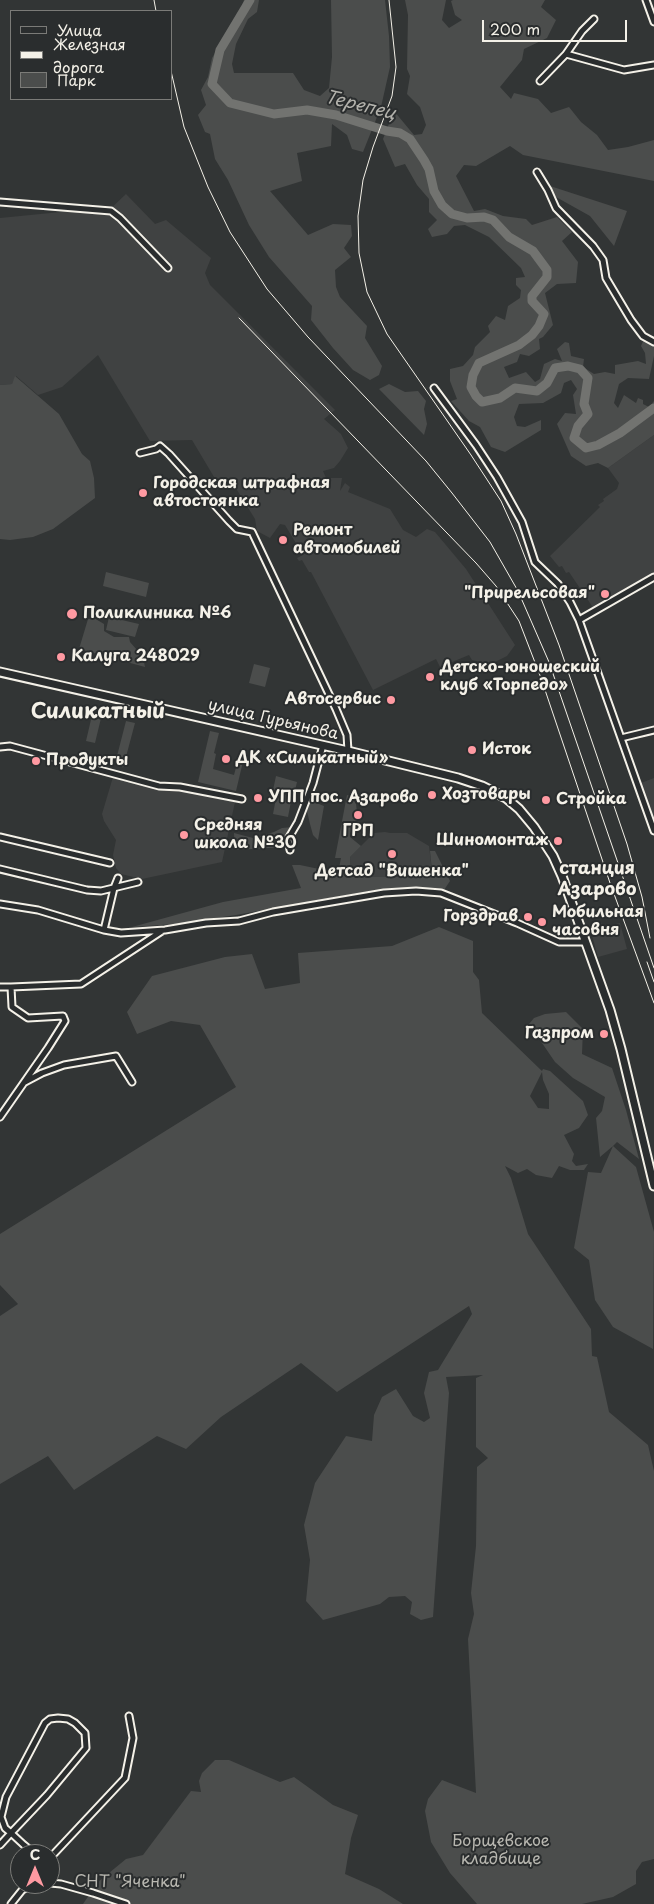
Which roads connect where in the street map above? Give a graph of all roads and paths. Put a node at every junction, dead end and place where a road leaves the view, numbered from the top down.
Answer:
1 (646, 0) edge
2 (594, 19) dead end
3 (654, 22) edge
4 (566, 54) junction
5 (654, 65) edge
6 (540, 81) dead end
7 (537, 172) dead end
8 (0, 202) edge
9 (168, 268) dead end
10 (654, 342) edge
11 (434, 388) dead end
12 (140, 453) dead end
13 (654, 578) edge
14 (579, 620) junction
15 (0, 672) edge
16 (654, 730) edge
17 (621, 738) junction
18 (323, 745) junction
19 (0, 747) edge
20 (348, 751) junction
21 (242, 799) dead end
22 (654, 831) edge
23 (0, 837) edge
24 (290, 850) dead end
25 (110, 863) dead end
26 (0, 869) edge
27 (118, 878) dead end
28 (138, 882) dead end
29 (114, 888) junction
30 (0, 904) edge
31 (104, 930) junction
32 (165, 930) junction
33 (585, 942) junction
34 (0, 987) edge
35 (11, 987) junction
36 (132, 1082) dead end
37 (22, 1084) junction
38 (0, 1117) edge
39 (654, 1186) edge
40 (129, 1716) dead end
41 (11, 1832) junction
42 (24, 1844) edge
43 (0, 1845) edge
44 (60, 1847) edge
45 (60, 1884) edge
46 (19, 1894) edge
47 (10, 1904) edge
48 (126, 1904) edge

1 - 3 street
2 - 4 street
4 - 5 street
4 - 6 street
7 - 10 street
8 - 9 street
11 - 14 street
12 - 20 street
13 - 14 street
14 - 17 street
15 - 18 street, улица Гурьянова
16 - 17 street
17 - 22 street
18 - 20 street, улица Гурьянова
18 - 24 street
19 - 21 street
20 - 33 street, улица Гурьянова
23 - 25 street
26 - 29 street
27 - 29 street
28 - 29 street
29 - 31 street
30 - 31 street
31 - 32 street
32 - 33 street
32 - 35 street
33 - 39 street, улица Гурьянова
34 - 35 street
35 - 37 street
36 - 37 street
37 - 38 street
40 - 44 street
41 - 41 street
41 - 42 street
41 - 43 street
45 - 48 street
46 - 47 street

